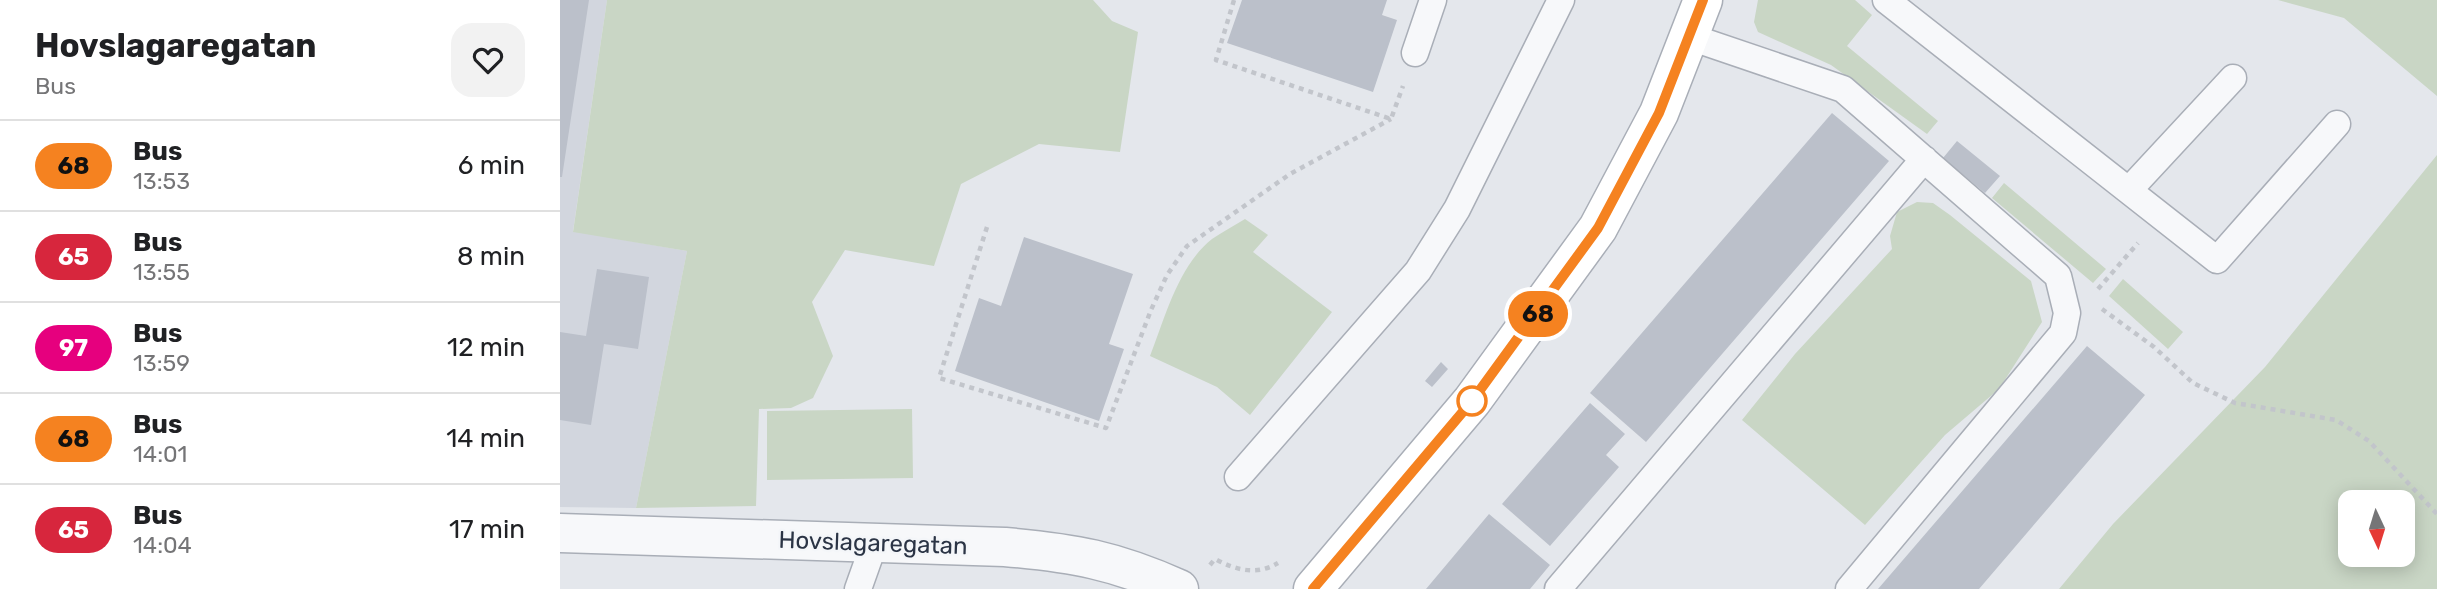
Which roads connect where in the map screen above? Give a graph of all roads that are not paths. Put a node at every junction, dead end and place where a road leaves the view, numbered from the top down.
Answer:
1 (1433, 0) edge
2 (1561, 0) edge
3 (1703, 0) edge
4 (1886, 0) edge
5 (1690, 37) junction
6 (1415, 53) road end
7 (2233, 78) dead end
8 (2337, 124) dead end
9 (1924, 159) junction
10 (2129, 190) junction
11 (1238, 477) dead end
12 (560, 533) edge
13 (874, 544) junction
14 (1193, 579) edge
15 (858, 589) edge
16 (1312, 589) edge
17 (1558, 589) edge
18 (1849, 589) edge

1 - 6 lane
2 - 11 lane
3 - 5 street
4 - 10 lane
5 - 9 lane
5 - 16 street
7 - 10 lane
8 - 10 lane
9 - 17 lane
9 - 18 lane
12 - 13 street, Hovslagaregatan
13 - 14 street, Hovslagaregatan
13 - 15 lane

